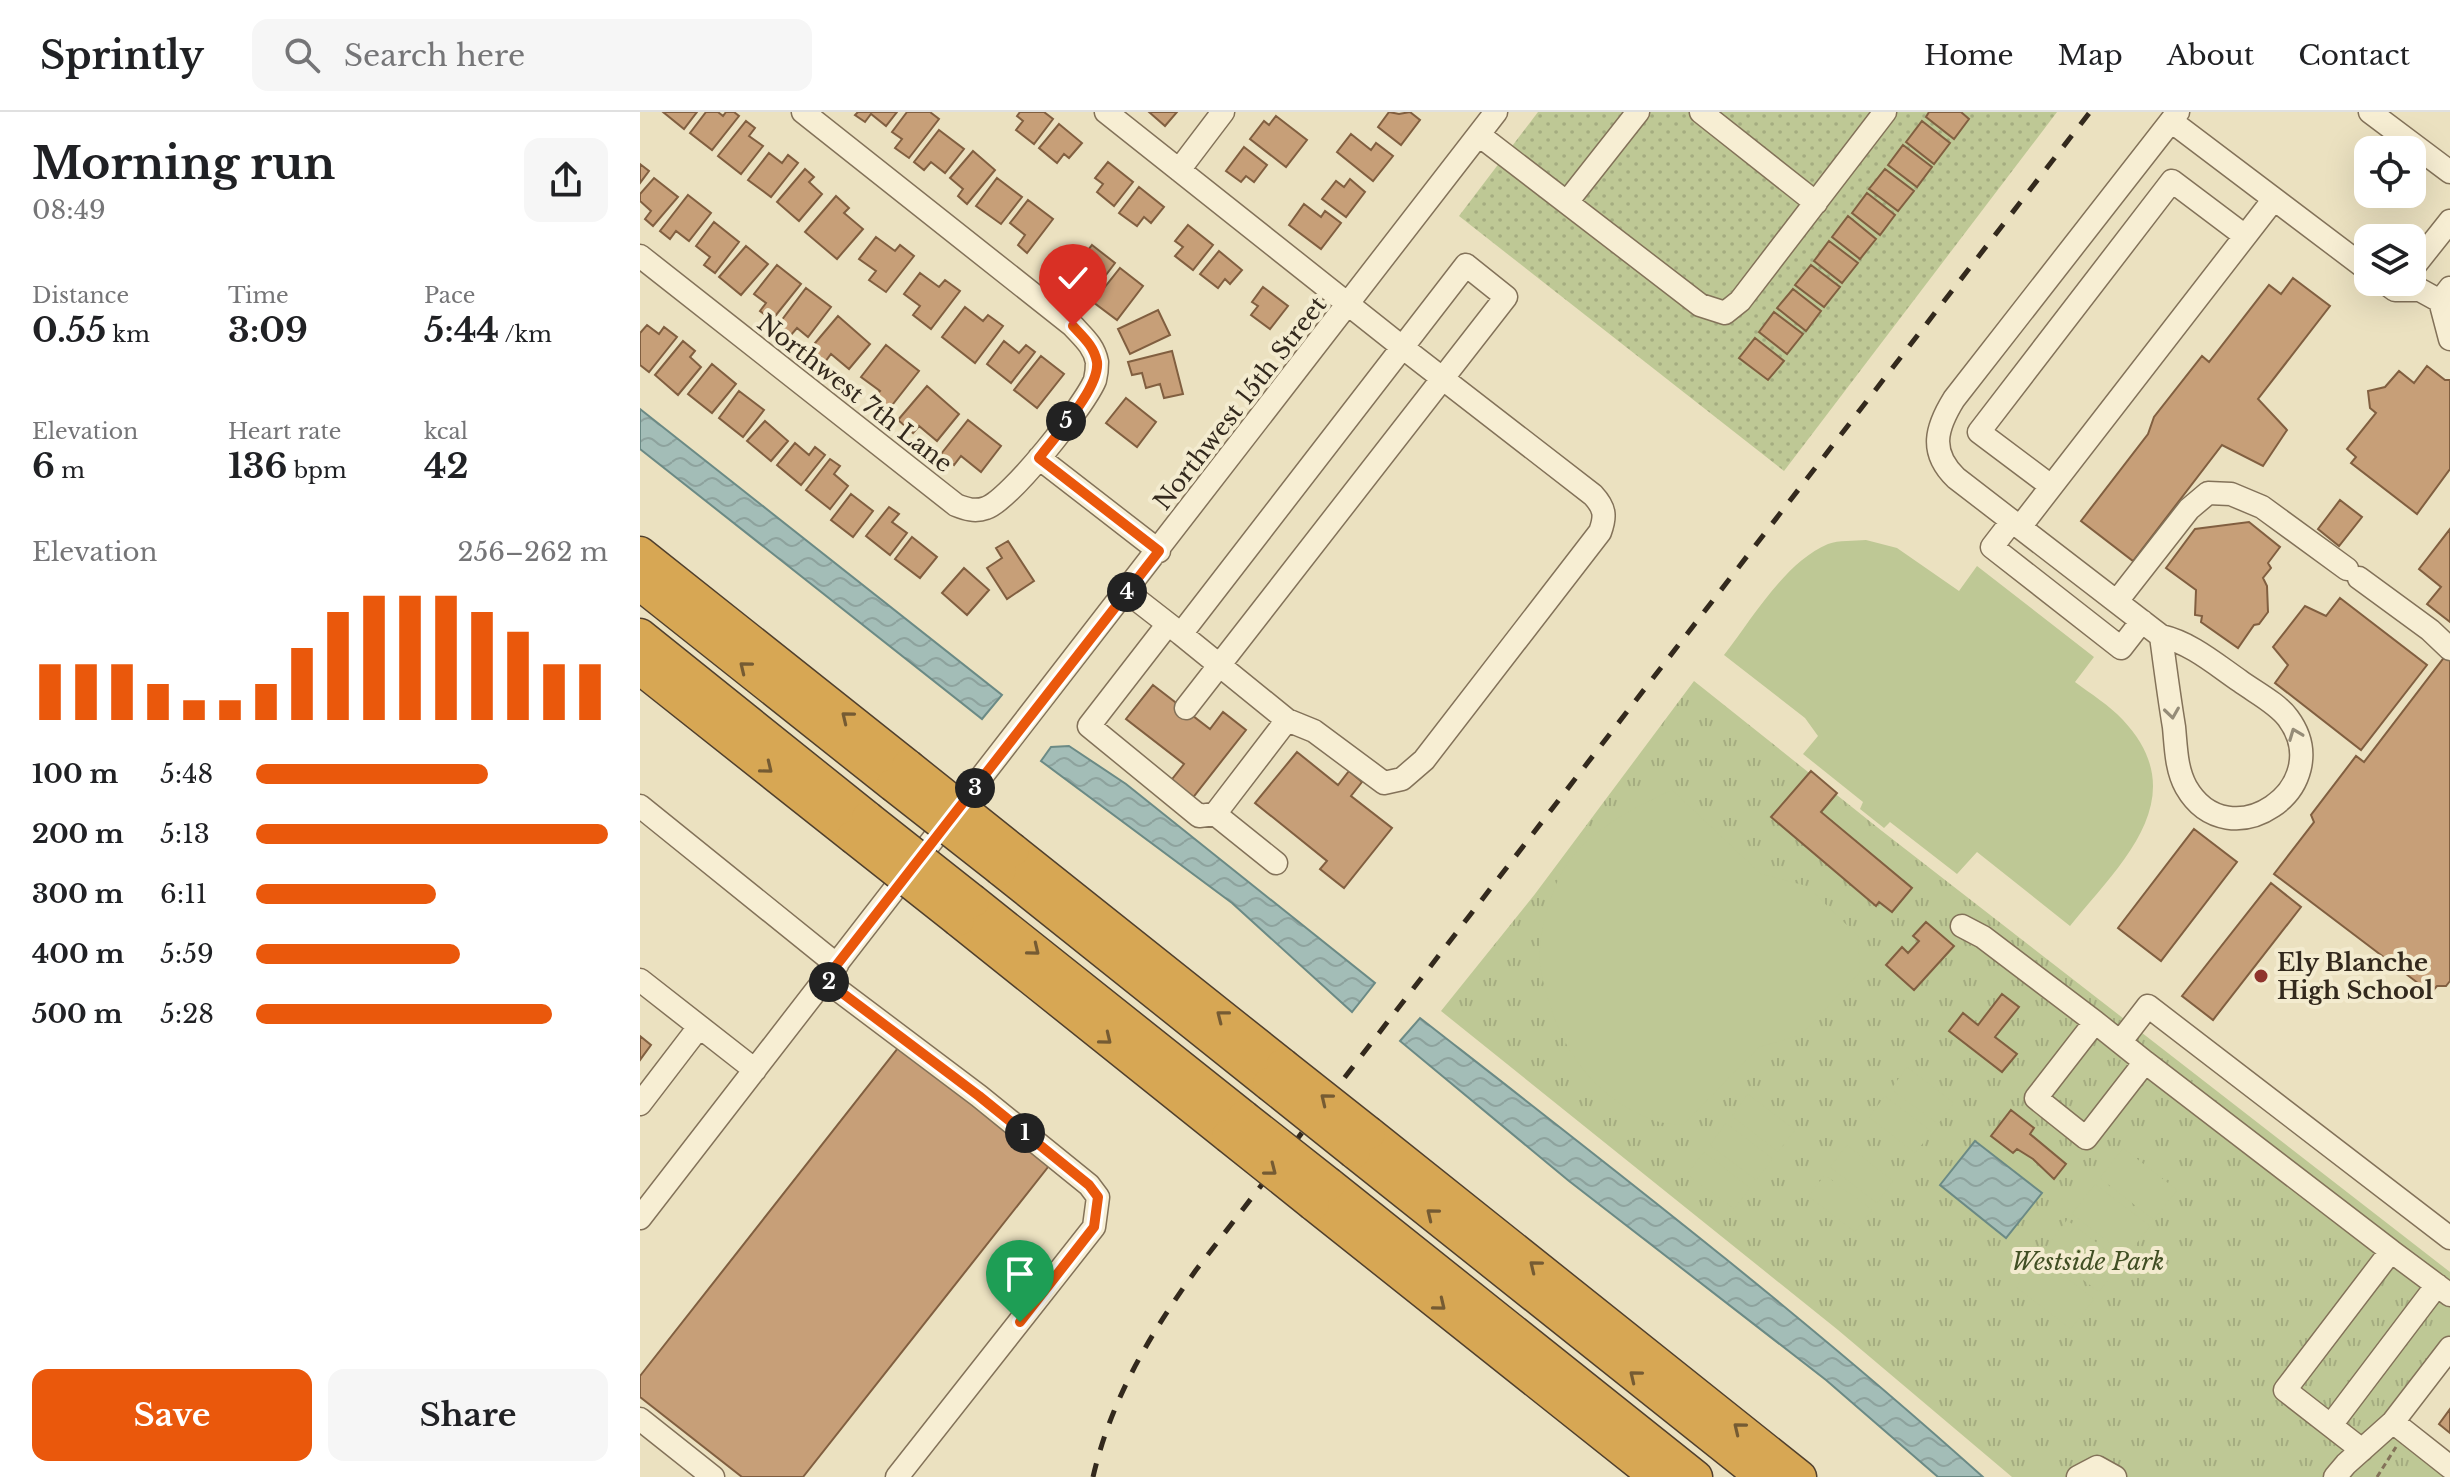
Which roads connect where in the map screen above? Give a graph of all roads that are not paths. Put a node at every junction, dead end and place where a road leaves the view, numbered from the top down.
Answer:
1 (803, 112) edge
2 (1106, 112) edge
3 (1223, 112) edge
4 (1496, 112) edge
5 (1638, 112) edge
6 (1701, 112) edge
7 (1885, 112) edge
8 (2370, 112) edge
9 (2174, 116) edge
10 (1479, 135) junction
11 (1179, 170) junction
12 (2450, 172) edge
13 (2274, 199) junction
14 (1567, 202) junction
15 (1816, 203) junction
16 (2450, 221) edge
17 (2245, 236) junction
18 (2426, 251) edge
19 (640, 256) edge
20 (2354, 259) edge
21 (2445, 294) edge
22 (2032, 300) junction
23 (1349, 304) junction
24 (2063, 323) junction
25 (2450, 339) edge
26 (1402, 347) junction
27 (1443, 379) junction
28 (1039, 458) junction
29 (2051, 486) junction
30 (2016, 524) junction
31 (1159, 551) junction
32 (640, 553) edge
33 (640, 584) edge
34 (1127, 592) junction
35 (2117, 601) junction
36 (2142, 621) junction
37 (1174, 629) junction
38 (640, 635) edge
39 (2161, 636) junction
40 (2450, 649) edge
41 (1219, 665) junction
42 (640, 668) edge
43 (1186, 708) dead end
44 (1287, 720) junction
45 (900, 776) junction
46 (640, 806) edge
47 (1215, 814) junction
48 (861, 827) junction
49 (1276, 863) dead end
50 (1962, 926) dead end
51 (831, 972) junction
52 (640, 980) edge
53 (2095, 1022) junction
54 (699, 1027) junction
55 (2121, 1041) junction
56 (2145, 1062) junction
57 (755, 1070) junction
58 (640, 1104) edge
59 (1361, 1143) junction
60 (1321, 1194) junction
61 (640, 1218) edge
62 (2450, 1238) edge
63 (2391, 1251) junction
64 (2443, 1290) edge
65 (2450, 1348) edge
66 (640, 1419) edge
67 (2331, 1425) junction
68 (2395, 1433) junction
69 (2362, 1450) junction
70 (2450, 1467) edge
71 (713, 1477) edge
72 (897, 1477) edge
73 (1656, 1477) edge
74 (1696, 1477) edge
75 (1762, 1477) edge
76 (1800, 1477) edge
77 (2078, 1477) edge
78 (2115, 1477) edge
79 (2335, 1477) edge

1 - 28 street, Northwest 7th Lane
2 - 11 street
3 - 11 street
4 - 10 street, Northwest 15th Street
5 - 14 street
6 - 15 street
7 - 15 street
8 - 12 street
9 - 13 street
9 - 22 street
10 - 14 street
10 - 23 street, Northwest 15th Street
11 - 23 street
13 - 17 street
13 - 20 street
14 - 15 street
16 - 18 street
17 - 24 street
17 - 29 street
19 - 28 street, Northwest 7th Lane
21 - 25 street
22 - 24 street
22 - 30 street
23 - 26 street
23 - 31 street, Northwest 15th Street
24 - 29 street
26 - 27 street
26 - 27 street
26 - 37 street
27 - 41 street
27 - 44 street
28 - 31 street
29 - 30 street
30 - 35 street
30 - 36 street
31 - 34 street, Northwest 15th Street
45 -> 32 highway
45 -> 33 highway
34 - 37 street
34 - 51 street, Northwest 15th Street
35 - 36 street
35 - 40 street
36 - 39 street
37 - 41 street
37 - 47 street
38 - 48 highway
39 -> 39 street
41 - 43 street
41 - 44 street
42 -> 48 highway
44 - 47 street
59 -> 45 highway, bridge
46 - 51 street
47 - 49 street
48 -> 60 highway, bridge
50 - 53 street
51 - 57 street, Northwest 15th Street
51 - 72 street
52 - 54 street
53 - 55 street
53 - 56 street
54 - 57 street
54 - 58 street
55 - 56 street
55 - 62 street
56 - 63 street
57 - 61 street, Northwest 15th Street
75 -> 59 highway
76 -> 59 highway
60 -> 73 highway
60 - 74 highway
63 - 64 street
63 - 67 street
64 - 67 street
65 - 68 street
66 - 71 street
67 - 69 street
68 - 69 street
68 - 70 street
69 - 79 street
77 - 78 street

